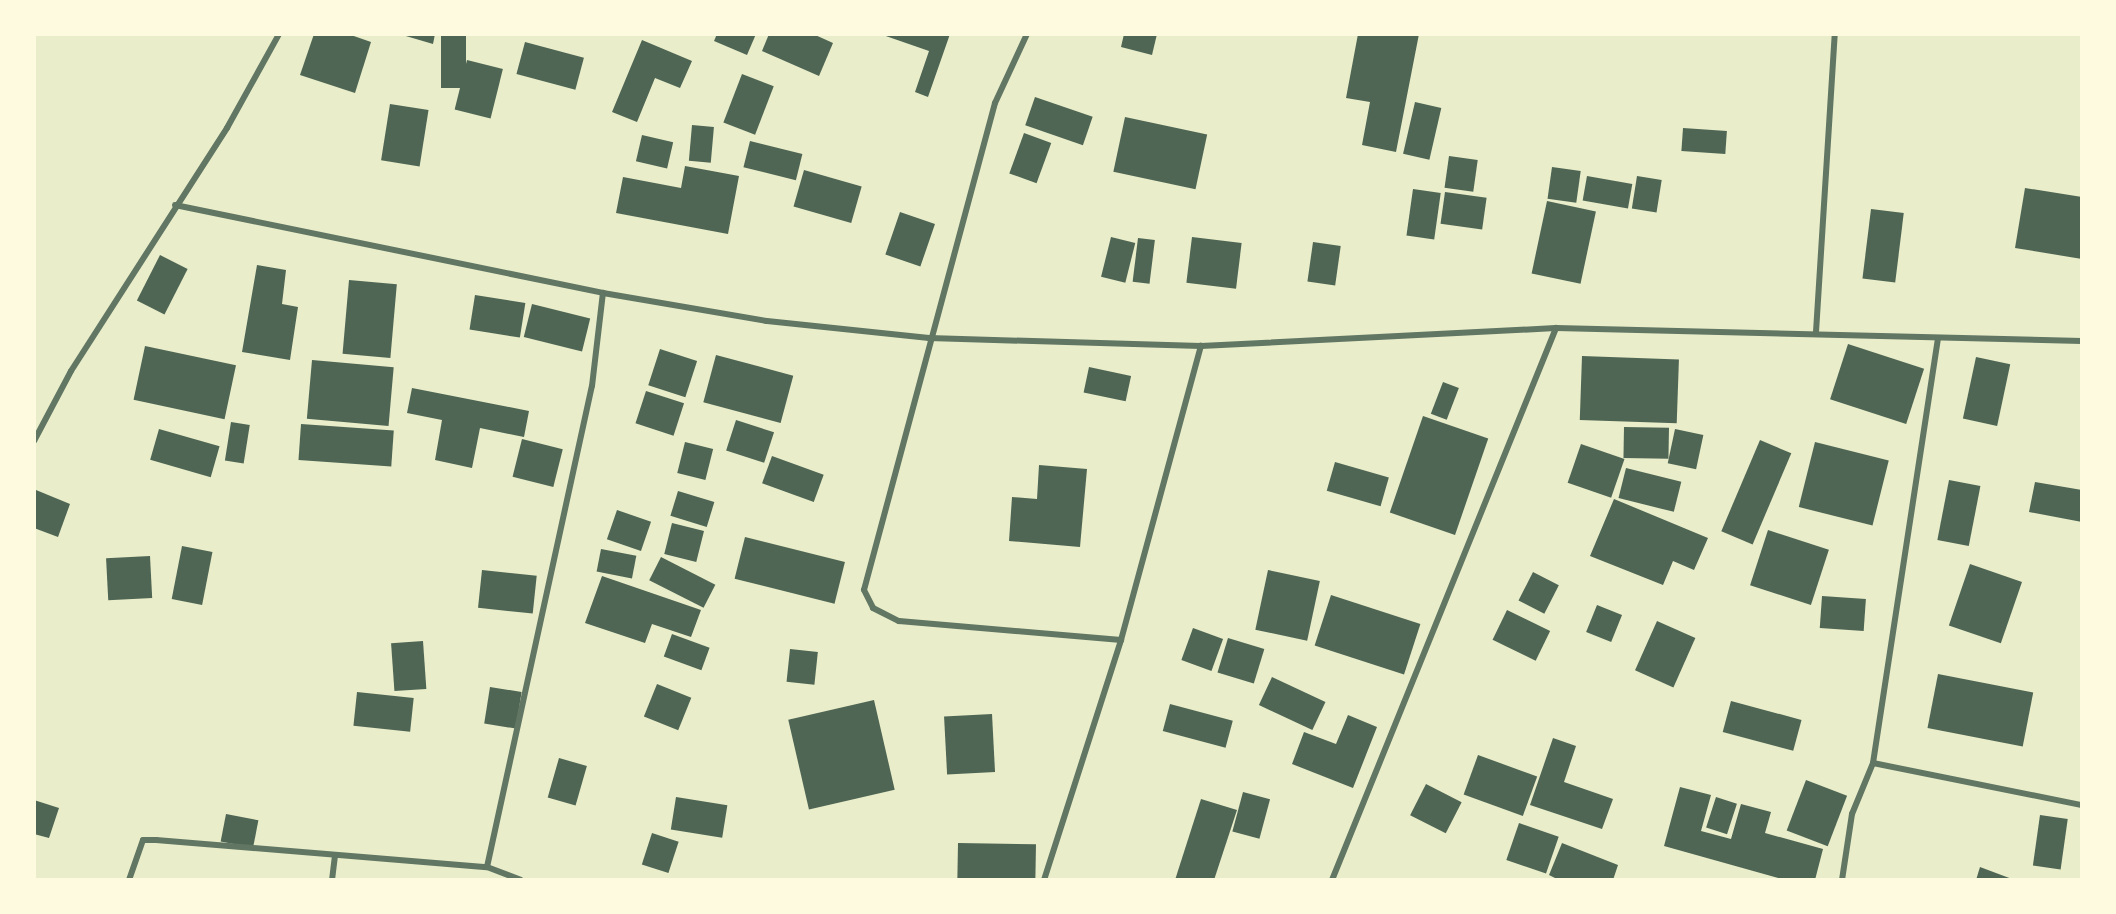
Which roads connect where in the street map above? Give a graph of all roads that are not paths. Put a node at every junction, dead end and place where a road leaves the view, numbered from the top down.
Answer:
1 (279, 34) edge
2 (1027, 34) edge
3 (1834, 34) edge
4 (175, 205) junction
5 (603, 293) junction
6 (1556, 328) junction
7 (1816, 332) junction
8 (929, 338) junction
9 (1938, 338) junction
10 (2082, 340) edge
11 (1201, 346) junction
12 (34, 441) edge
13 (1121, 640) junction
14 (1873, 763) junction
15 (2082, 805) edge
16 (335, 855) junction
17 (487, 867) junction
18 (129, 879) edge
19 (332, 879) edge
20 (521, 879) edge
21 (1044, 879) edge
22 (1332, 879) edge
23 (1842, 879) edge

1 - 4 street
2 - 8 street
3 - 7 street
4 - 5 street
4 - 12 street
5 - 8 street
5 - 17 street
6 - 7 street
6 - 11 street
6 - 22 street
7 - 9 street
8 - 11 street
8 - 13 street
9 - 10 street
9 - 14 street
11 - 13 street
13 - 21 street
14 - 15 street
14 - 23 street
16 - 17 street
16 - 18 street
16 - 19 street
17 - 20 street

